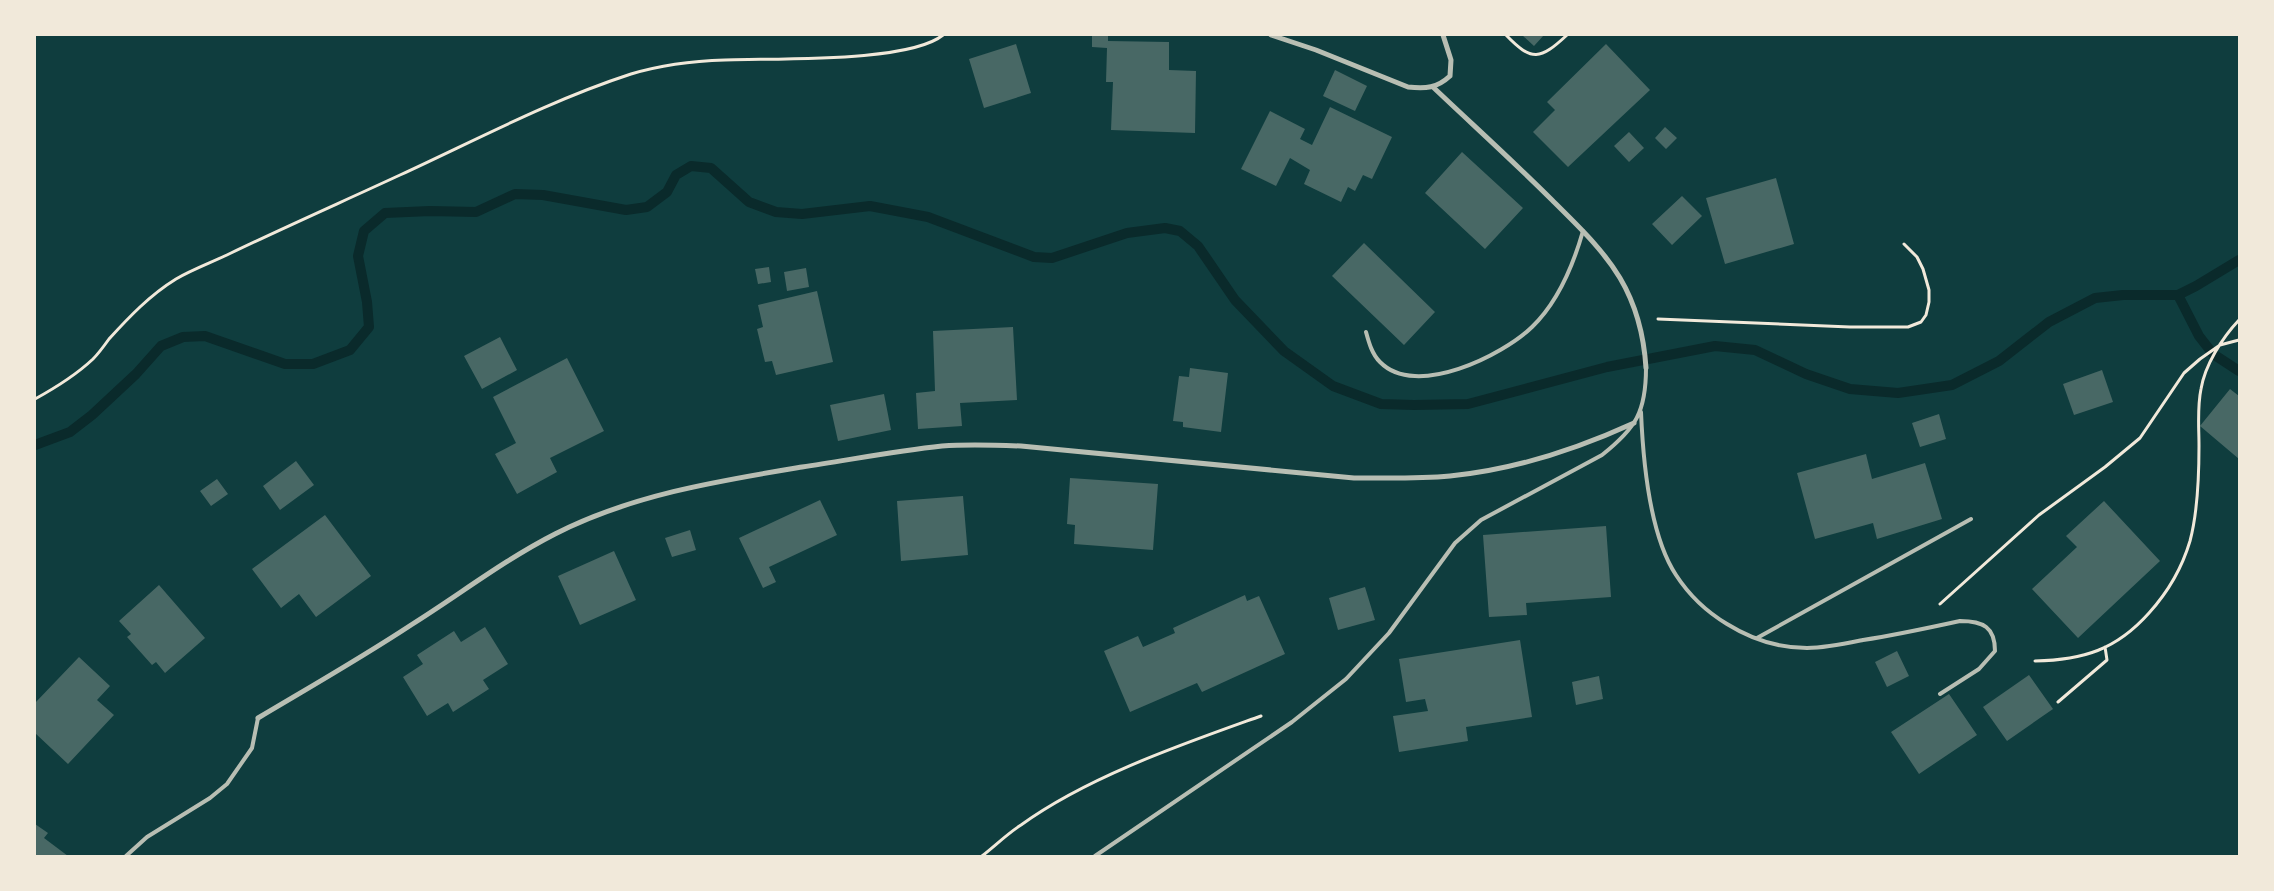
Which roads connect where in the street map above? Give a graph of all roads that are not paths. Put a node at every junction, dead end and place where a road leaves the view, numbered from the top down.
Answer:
1 (1271, 35) edge
2 (1443, 35) edge
3 (1434, 88) junction
4 (1583, 231) junction
5 (1366, 332) dead end
6 (1646, 368) joint
7 (1641, 412) junction
8 (1634, 423) junction
9 (1971, 519) dead end
10 (1756, 638) junction
11 (1940, 694) dead end
12 (258, 718) joint
13 (126, 856) edge
14 (1095, 856) edge

1 - 3 street
2 - 3 street
3 - 4 street
4 - 5 lane
4 - 6 street
6 - 7 lane
7 - 8 lane
7 - 10 lane
8 - 12 street
8 - 14 lane
9 - 10 lane
10 - 11 lane
12 - 13 lane

